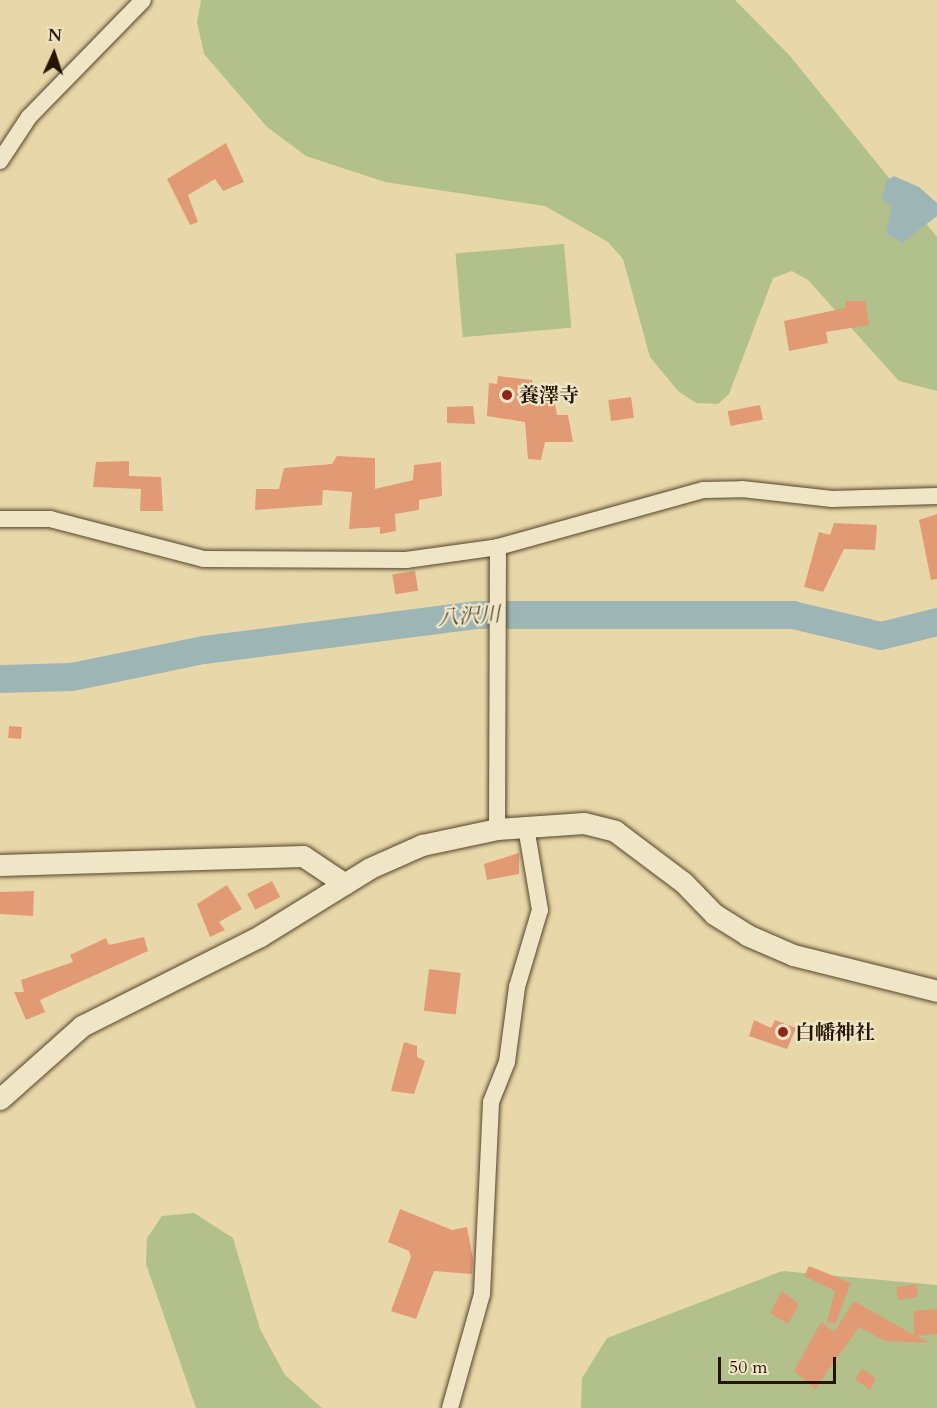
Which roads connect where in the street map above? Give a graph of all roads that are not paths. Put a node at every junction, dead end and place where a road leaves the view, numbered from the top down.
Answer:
1 (143, 0) edge
2 (0, 161) edge
3 (937, 496) edge
4 (0, 519) edge
5 (498, 547) junction
6 (526, 826) junction
7 (497, 829) junction
8 (0, 865) edge
9 (345, 884) junction
10 (937, 991) edge
11 (0, 1099) edge
12 (450, 1408) edge

1 - 2 street
3 - 5 street
4 - 5 street
5 - 7 street
6 - 7 street
6 - 10 street
6 - 12 street
7 - 9 street
8 - 9 street
9 - 11 street

